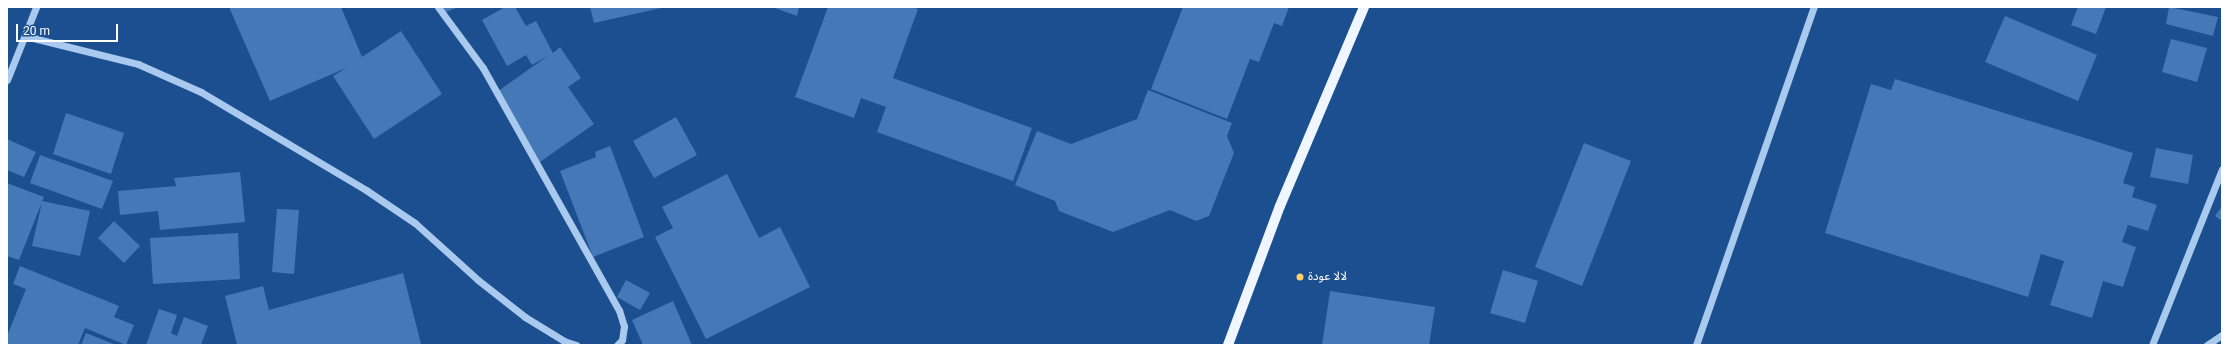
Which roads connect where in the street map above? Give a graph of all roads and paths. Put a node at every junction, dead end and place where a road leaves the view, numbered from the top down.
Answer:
1 (36, 7) edge
2 (438, 7) edge
3 (1364, 7) edge
4 (1814, 7) edge
5 (25, 36) junction
6 (7, 80) edge
7 (2222, 169) edge
8 (2222, 335) edge
9 (576, 345) edge
10 (617, 345) edge
11 (1228, 345) edge
12 (1696, 345) edge
13 (2152, 345) edge
14 (2207, 345) edge

1 - 5 street
2 - 10 street
3 - 11 main road
4 - 12 street
5 - 6 street
5 - 9 street
7 - 13 street
8 - 14 street

